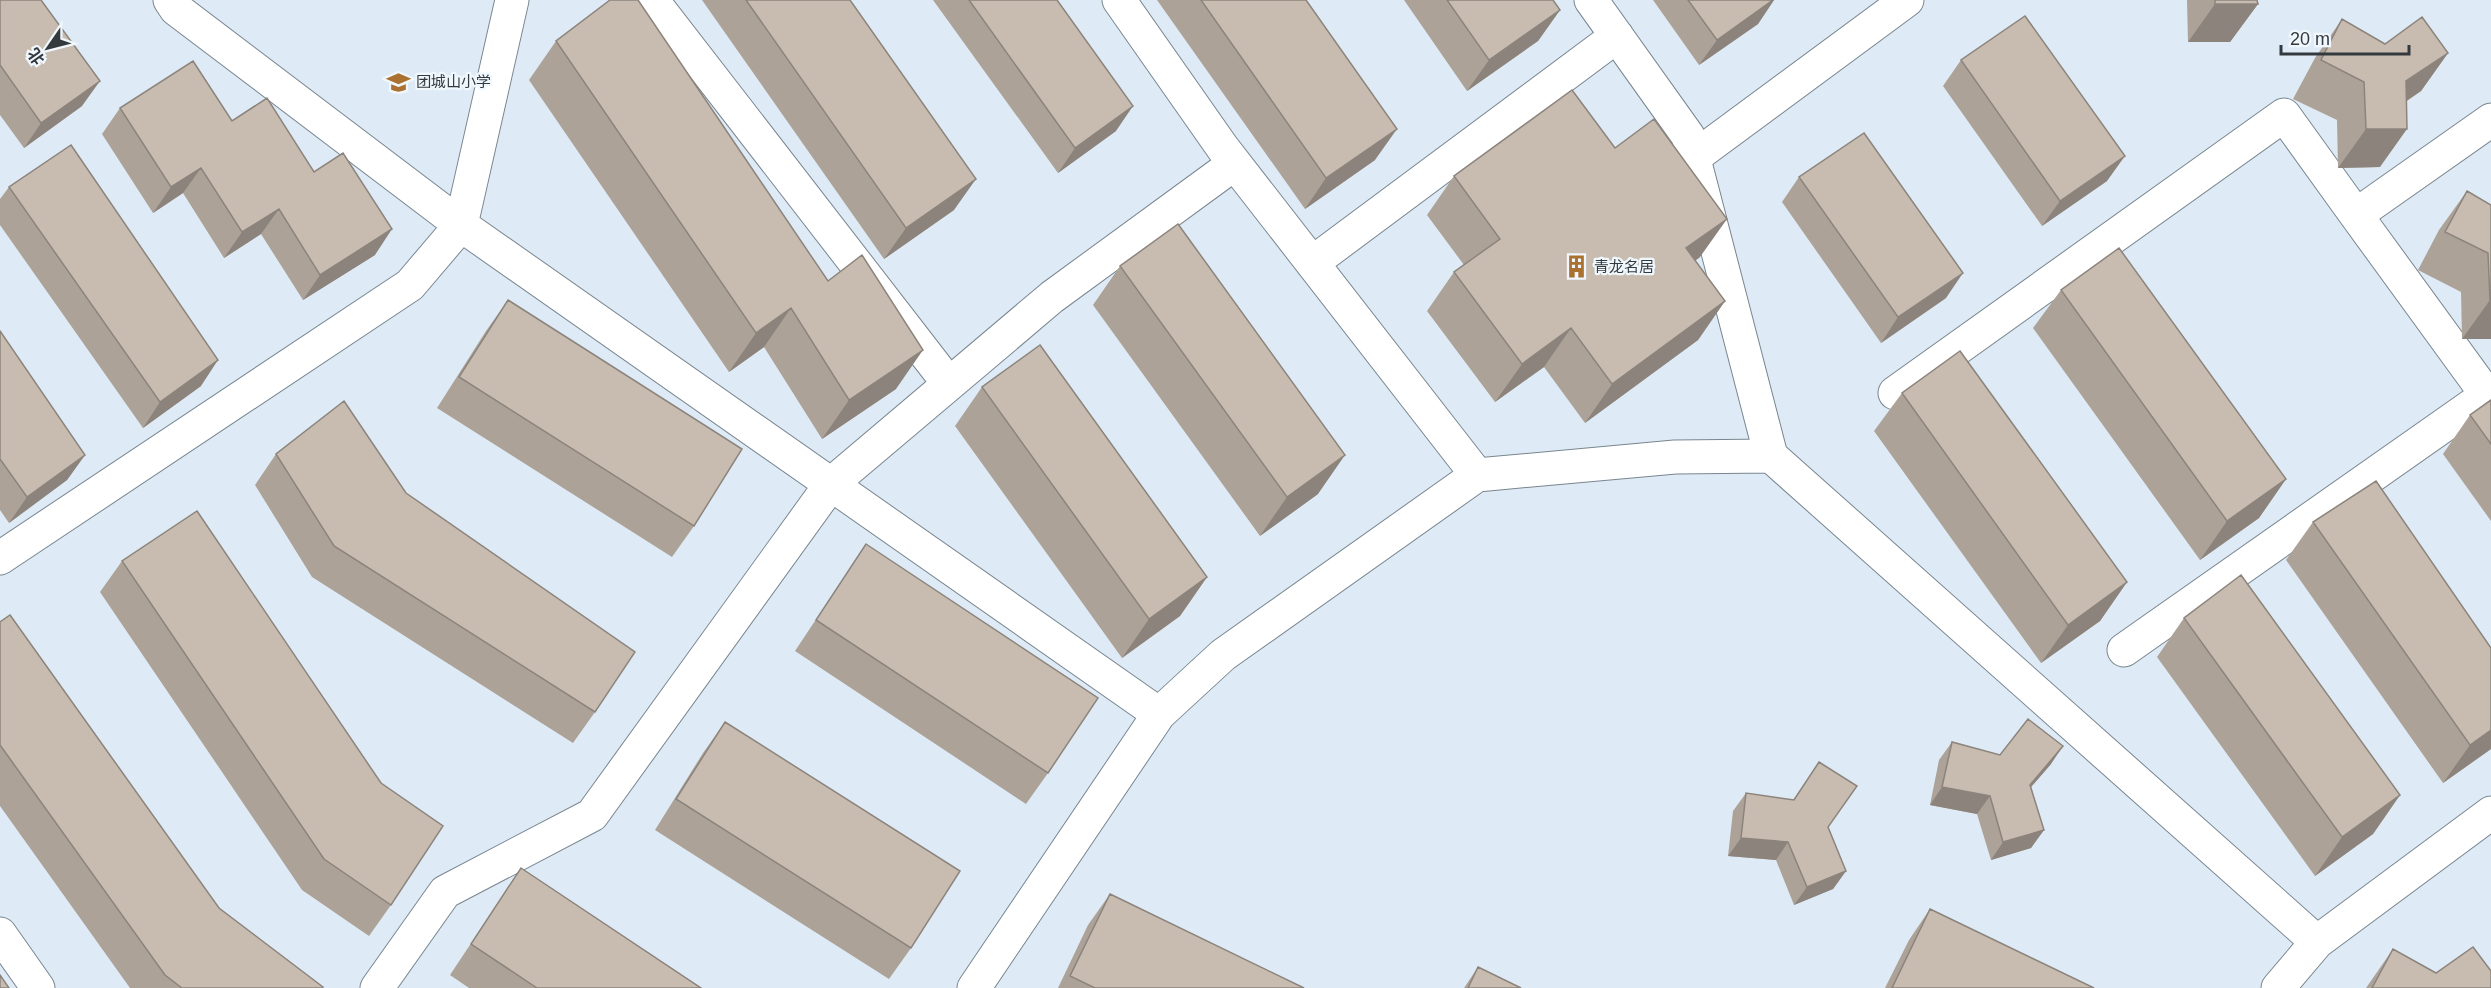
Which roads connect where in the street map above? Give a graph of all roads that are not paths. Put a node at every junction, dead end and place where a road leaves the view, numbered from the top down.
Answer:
1 (170, 0) edge
2 (512, 0) edge
3 (652, 0) edge
4 (1119, 0) edge
5 (1591, 0) edge
6 (1907, 0) edge
7 (1617, 36) junction
8 (2491, 120) edge
9 (1222, 147) junction
10 (1693, 158) junction
11 (2355, 215) junction
12 (461, 225) junction
13 (1312, 264) junction
14 (949, 384) junction
15 (1895, 393) dead end
16 (1771, 456) junction
17 (1477, 475) junction
18 (831, 484) junction
19 (0, 558) edge
20 (2124, 650) dead end
21 (1159, 714) junction
22 (2491, 813) edge
23 (0, 934) edge
24 (2317, 942) junction
25 (38, 988) edge
26 (376, 988) edge
27 (974, 988) edge
28 (2278, 988) edge

1 - 12 street
2 - 12 street
3 - 14 street
4 - 9 street
5 - 7 street
6 - 10 street
7 - 10 street
7 - 13 street
8 - 11 street
9 - 13 street
9 - 14 street
10 - 16 street
11 - 15 street
11 - 20 street
12 - 18 street
12 - 19 street
13 - 17 street
14 - 18 street
16 - 17 street
16 - 24 street
17 - 21 street
18 - 21 street
18 - 26 street
21 - 27 street
22 - 24 street
23 - 25 street
24 - 28 street

